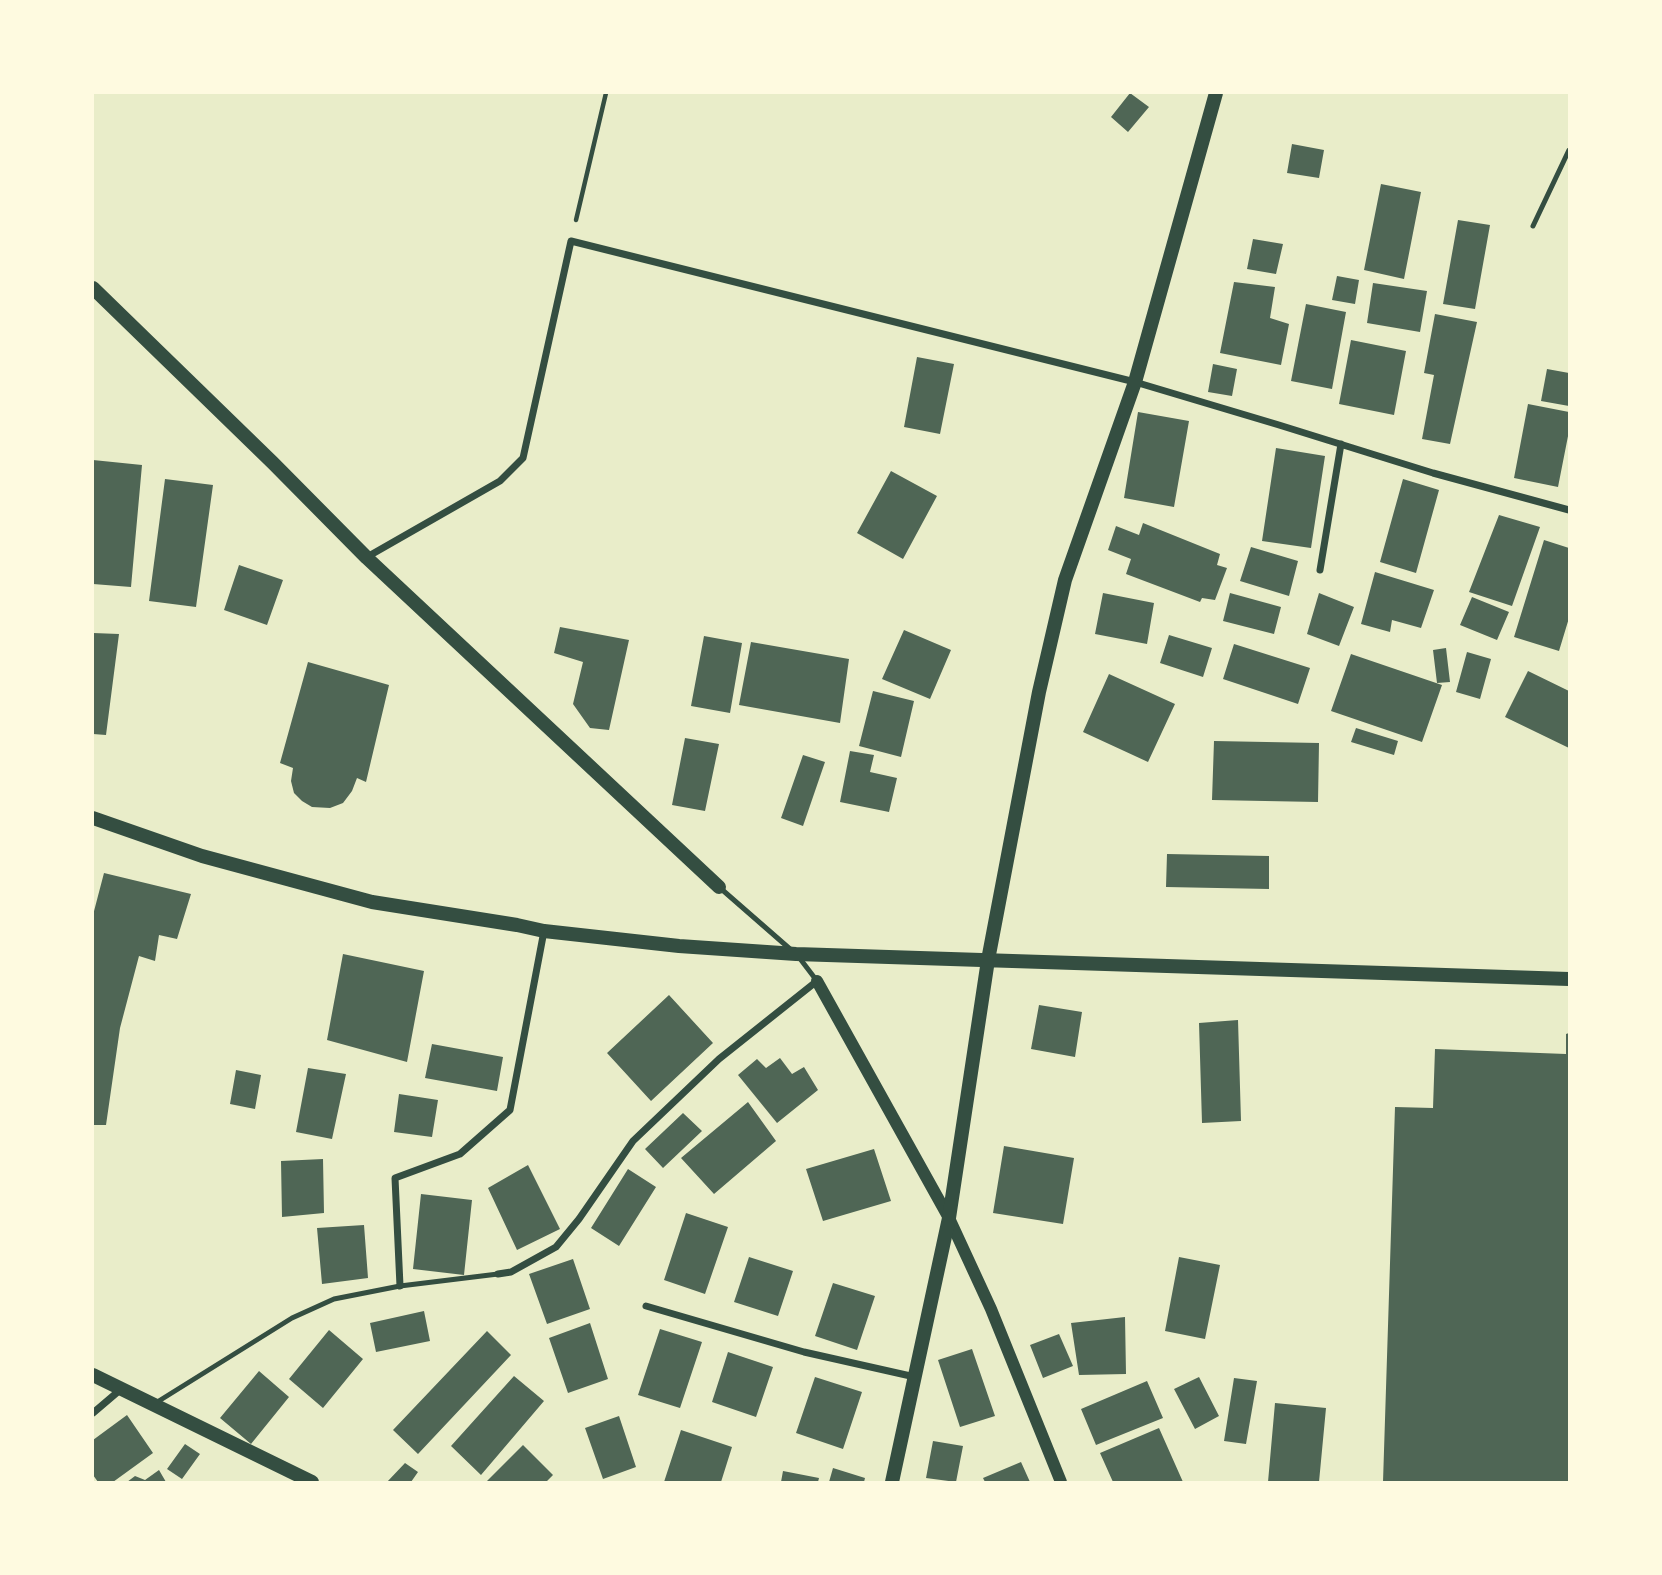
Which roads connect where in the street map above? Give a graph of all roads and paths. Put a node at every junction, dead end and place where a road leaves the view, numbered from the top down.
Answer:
1 (607, 93) edge
2 (1216, 93) edge
3 (1569, 150) edge
4 (1533, 226) dead end
5 (571, 241) junction
6 (93, 288) edge
7 (1135, 382) junction
8 (1341, 444) junction
9 (1569, 510) edge
10 (367, 558) junction
11 (1320, 570) dead end
12 (93, 818) edge
13 (719, 887) joint
14 (544, 931) junction
15 (796, 954) junction
16 (988, 960) junction
17 (1569, 979) edge
18 (817, 981) junction
19 (949, 1218) junction
20 (498, 1274) joint
21 (400, 1286) junction
22 (646, 1306) dead end
23 (93, 1375) edge
24 (915, 1377) junction
25 (120, 1390) junction
26 (151, 1405) junction
27 (93, 1413) edge
28 (312, 1482) edge
29 (892, 1482) edge
30 (1061, 1482) edge

1 - 5 path
2 - 7 main road
3 - 4 lane
5 - 7 street
5 - 10 street
6 - 10 main road
7 - 8 street
7 - 16 main road
8 - 9 street
8 - 11 street
10 - 13 main road
12 - 14 main road
13 - 15 lane
14 - 15 main road
14 - 21 street
15 - 16 main road
15 - 18 lane
16 - 17 main road
16 - 19 main road
18 - 19 street
18 - 20 street
19 - 24 main road
19 - 30 street
20 - 21 lane
21 - 26 lane
22 - 24 street
23 - 25 main road
24 - 29 main road
25 - 26 main road
25 - 27 street
26 - 28 main road

